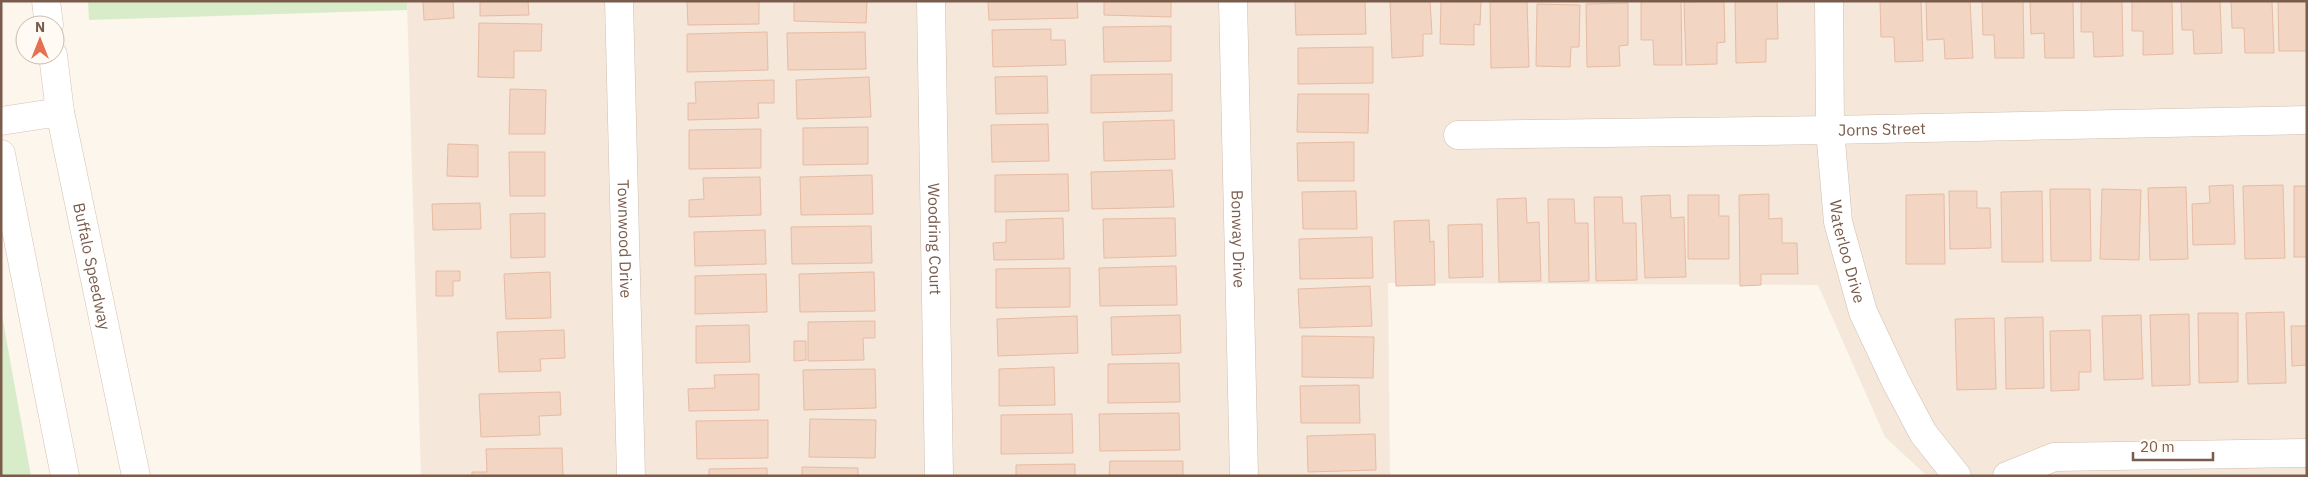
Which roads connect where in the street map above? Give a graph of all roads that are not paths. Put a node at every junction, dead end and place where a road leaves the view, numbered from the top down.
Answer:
1 (46, 1) edge
2 (619, 1) edge
3 (932, 1) edge
4 (1233, 1) edge
5 (1829, 1) edge
6 (48, 15) edge
7 (54, 65) edge
8 (60, 112) junction
9 (2307, 120) edge
10 (1, 121) edge
11 (1830, 130) junction
12 (1458, 135) dead end
13 (1, 154) edge
14 (2307, 452) edge
15 (65, 476) edge
16 (136, 476) edge
17 (631, 476) edge
18 (939, 476) edge
19 (1244, 476) edge
20 (1957, 476) edge
21 (2007, 476) edge

1 - 6 street
2 - 17 street, Townwood Drive
3 - 18 street, Woodring Court
4 - 19 street, Bonway Drive
5 - 11 street, Waterloo Drive
7 - 8 street, Buffalo Speedway
8 - 10 street
8 - 16 street, Buffalo Speedway
9 - 11 street, Jorns Street
11 - 12 street, Jorns Street
11 - 20 street, Waterloo Drive
13 - 15 street
14 - 21 street

